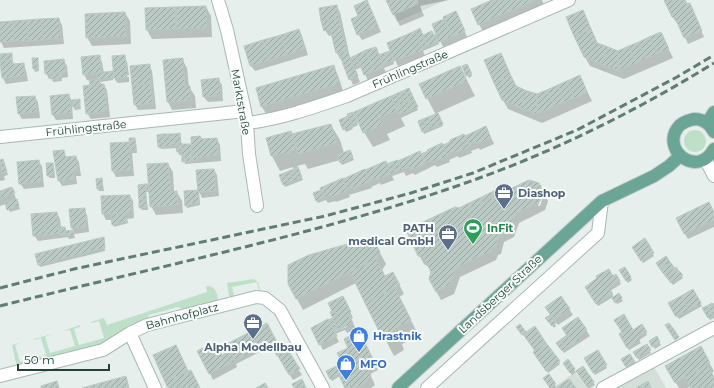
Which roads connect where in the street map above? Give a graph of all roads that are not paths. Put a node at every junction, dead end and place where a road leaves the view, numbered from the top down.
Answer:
1 (218, 0) edge
2 (569, 0) edge
3 (714, 112) edge
4 (246, 117) junction
5 (711, 127) edge
6 (1, 133) edge
7 (714, 150) edge
8 (680, 156) junction
9 (704, 159) junction
10 (714, 176) edge
11 (602, 201) junction
12 (257, 206) dead end
13 (714, 328) edge
14 (130, 333) junction
15 (0, 376) edge
16 (155, 388) edge
17 (323, 388) edge
18 (398, 388) edge
19 (427, 388) edge
20 (603, 388) edge

1 - 4 street, Marktstraße
2 - 4 street, Frühlingstraße
3 - 5 main road
4 - 6 street, Frühlingstraße
4 - 12 street, Marktstraße
5 - 8 main road
7 - 9 main road
8 - 9 main road
8 - 11 main road, Landsberger Straße
9 - 10 street
11 - 18 main road, Landsberger Straße
11 - 19 street, Landsberger Straße
13 - 20 street
14 - 15 street, Bahnhofplatz
14 - 16 street
14 - 17 street, Bahnhofplatz

